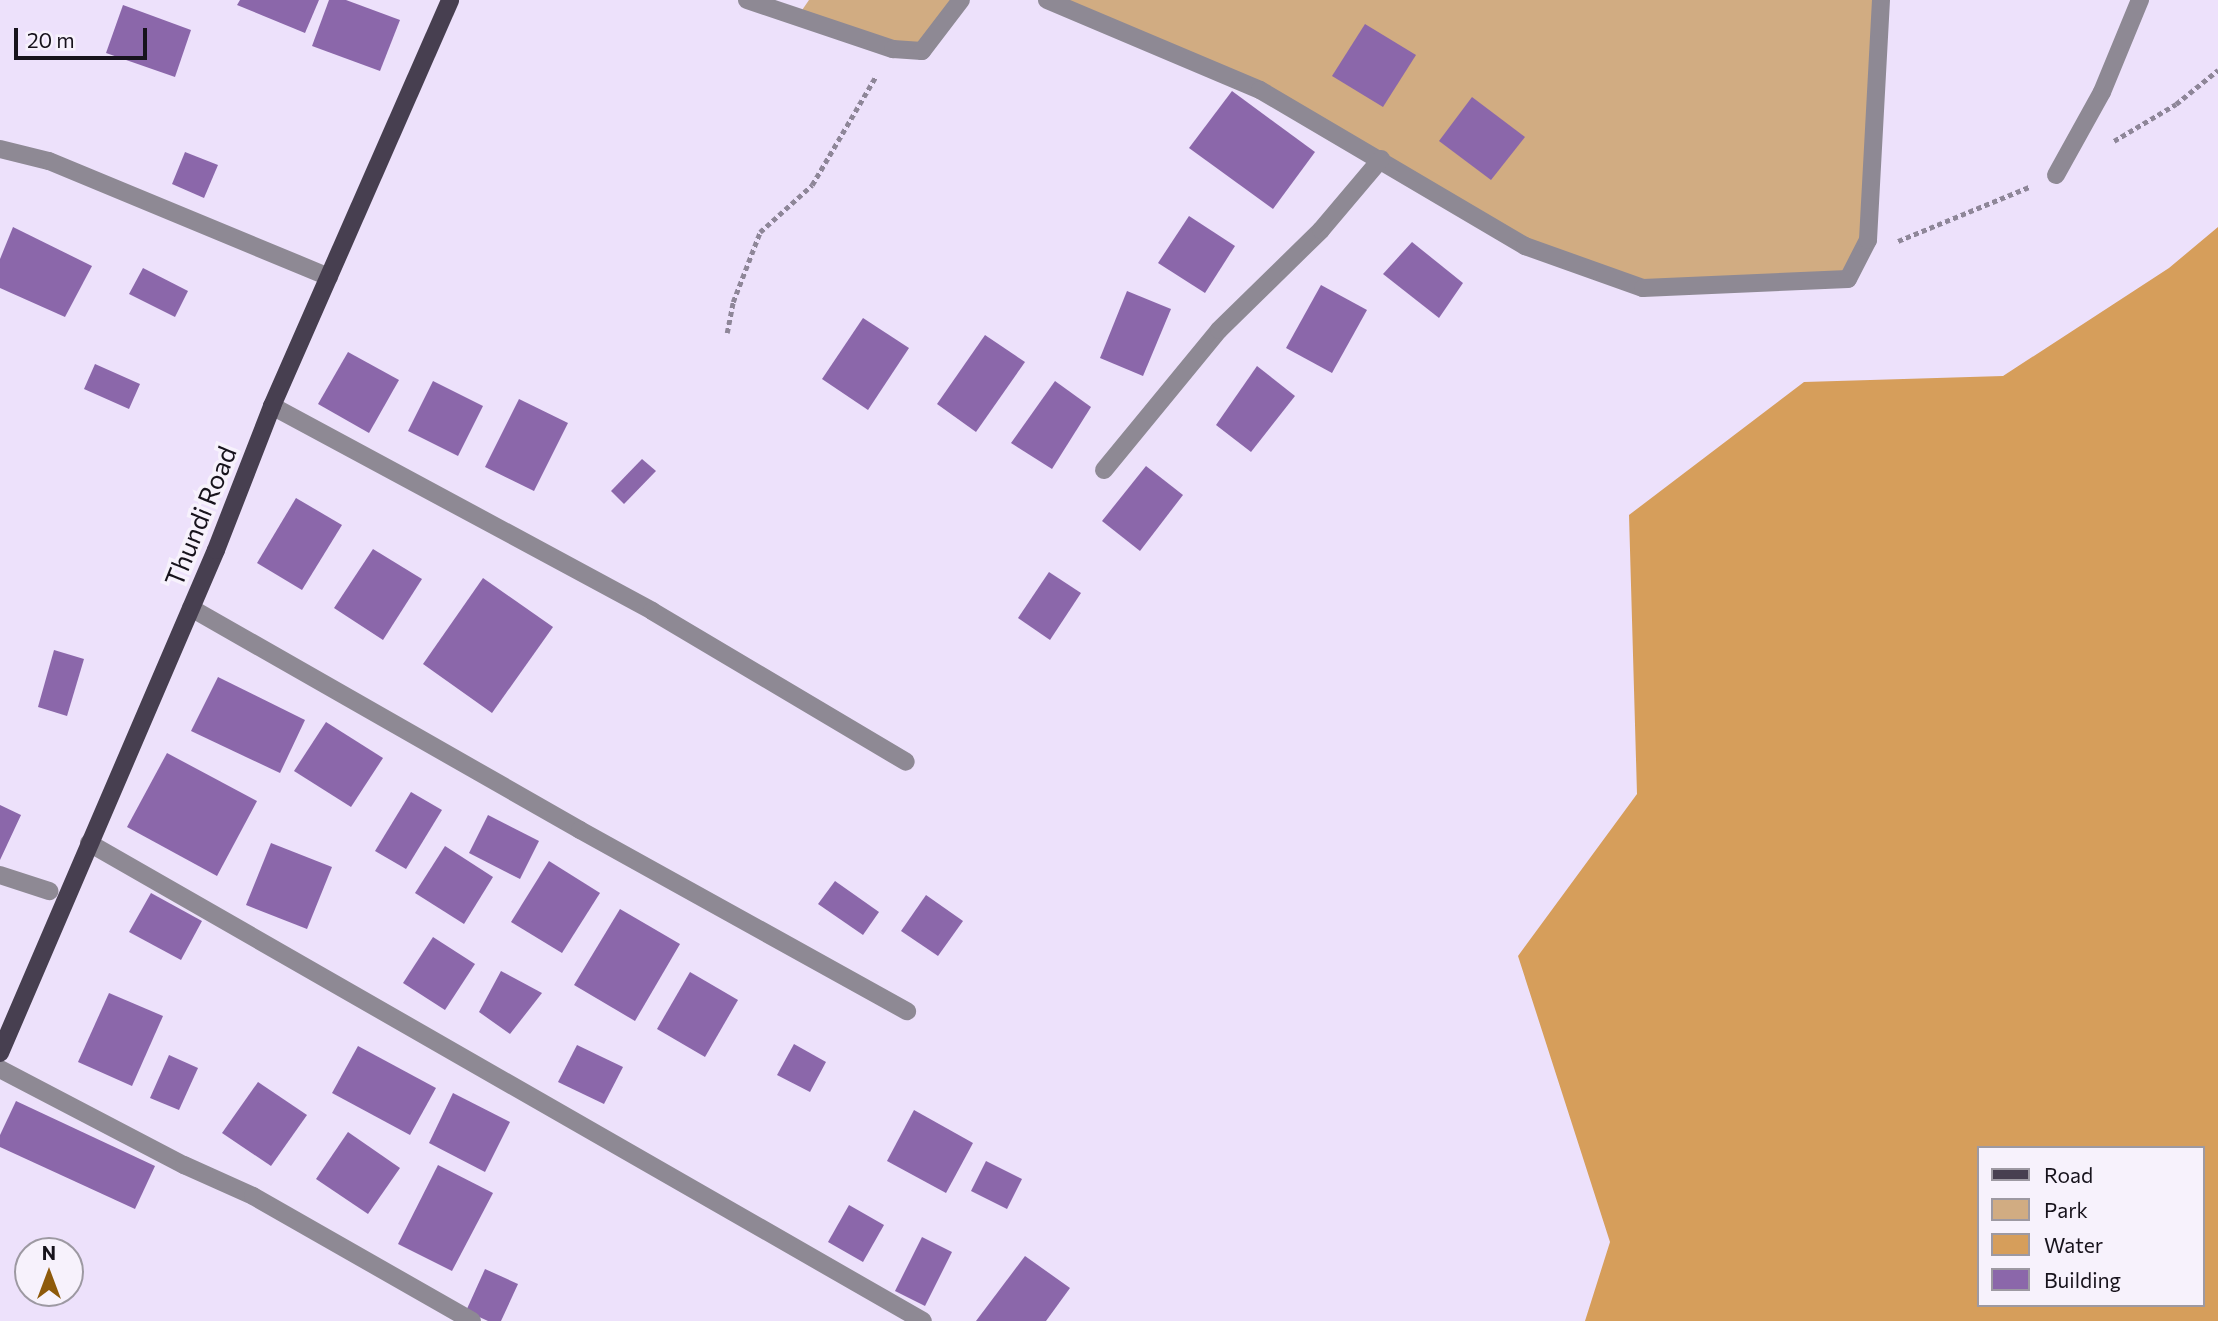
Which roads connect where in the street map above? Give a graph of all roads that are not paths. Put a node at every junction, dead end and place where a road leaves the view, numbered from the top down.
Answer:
1 (450, 0) edge
2 (747, 0) edge
3 (961, 0) edge
4 (1047, 0) edge
5 (1881, 0) edge
6 (2140, 0) edge
7 (0, 149) edge
8 (1381, 159) junction
9 (2056, 175) dead end
10 (329, 277) junction
11 (272, 406) junction
12 (1104, 470) dead end
13 (191, 608) junction
14 (906, 762) dead end
15 (89, 843) junction
16 (0, 875) edge
17 (49, 891) dead end
18 (907, 1011) dead end
19 (0, 1053) edge
20 (0, 1069) edge
21 (472, 1321) edge
22 (923, 1321) edge

1 - 10 main road, Thundi Road
2 - 3 street
4 - 8 street
5 - 8 street
6 - 9 street
7 - 10 street
8 - 12 street
10 - 11 main road, Thundi Road
11 - 13 main road, Thundi Road
11 - 14 street
13 - 15 main road, Thundi Road
13 - 18 street
15 - 19 main road, Thundi Road
15 - 22 street
16 - 17 street
20 - 21 street

